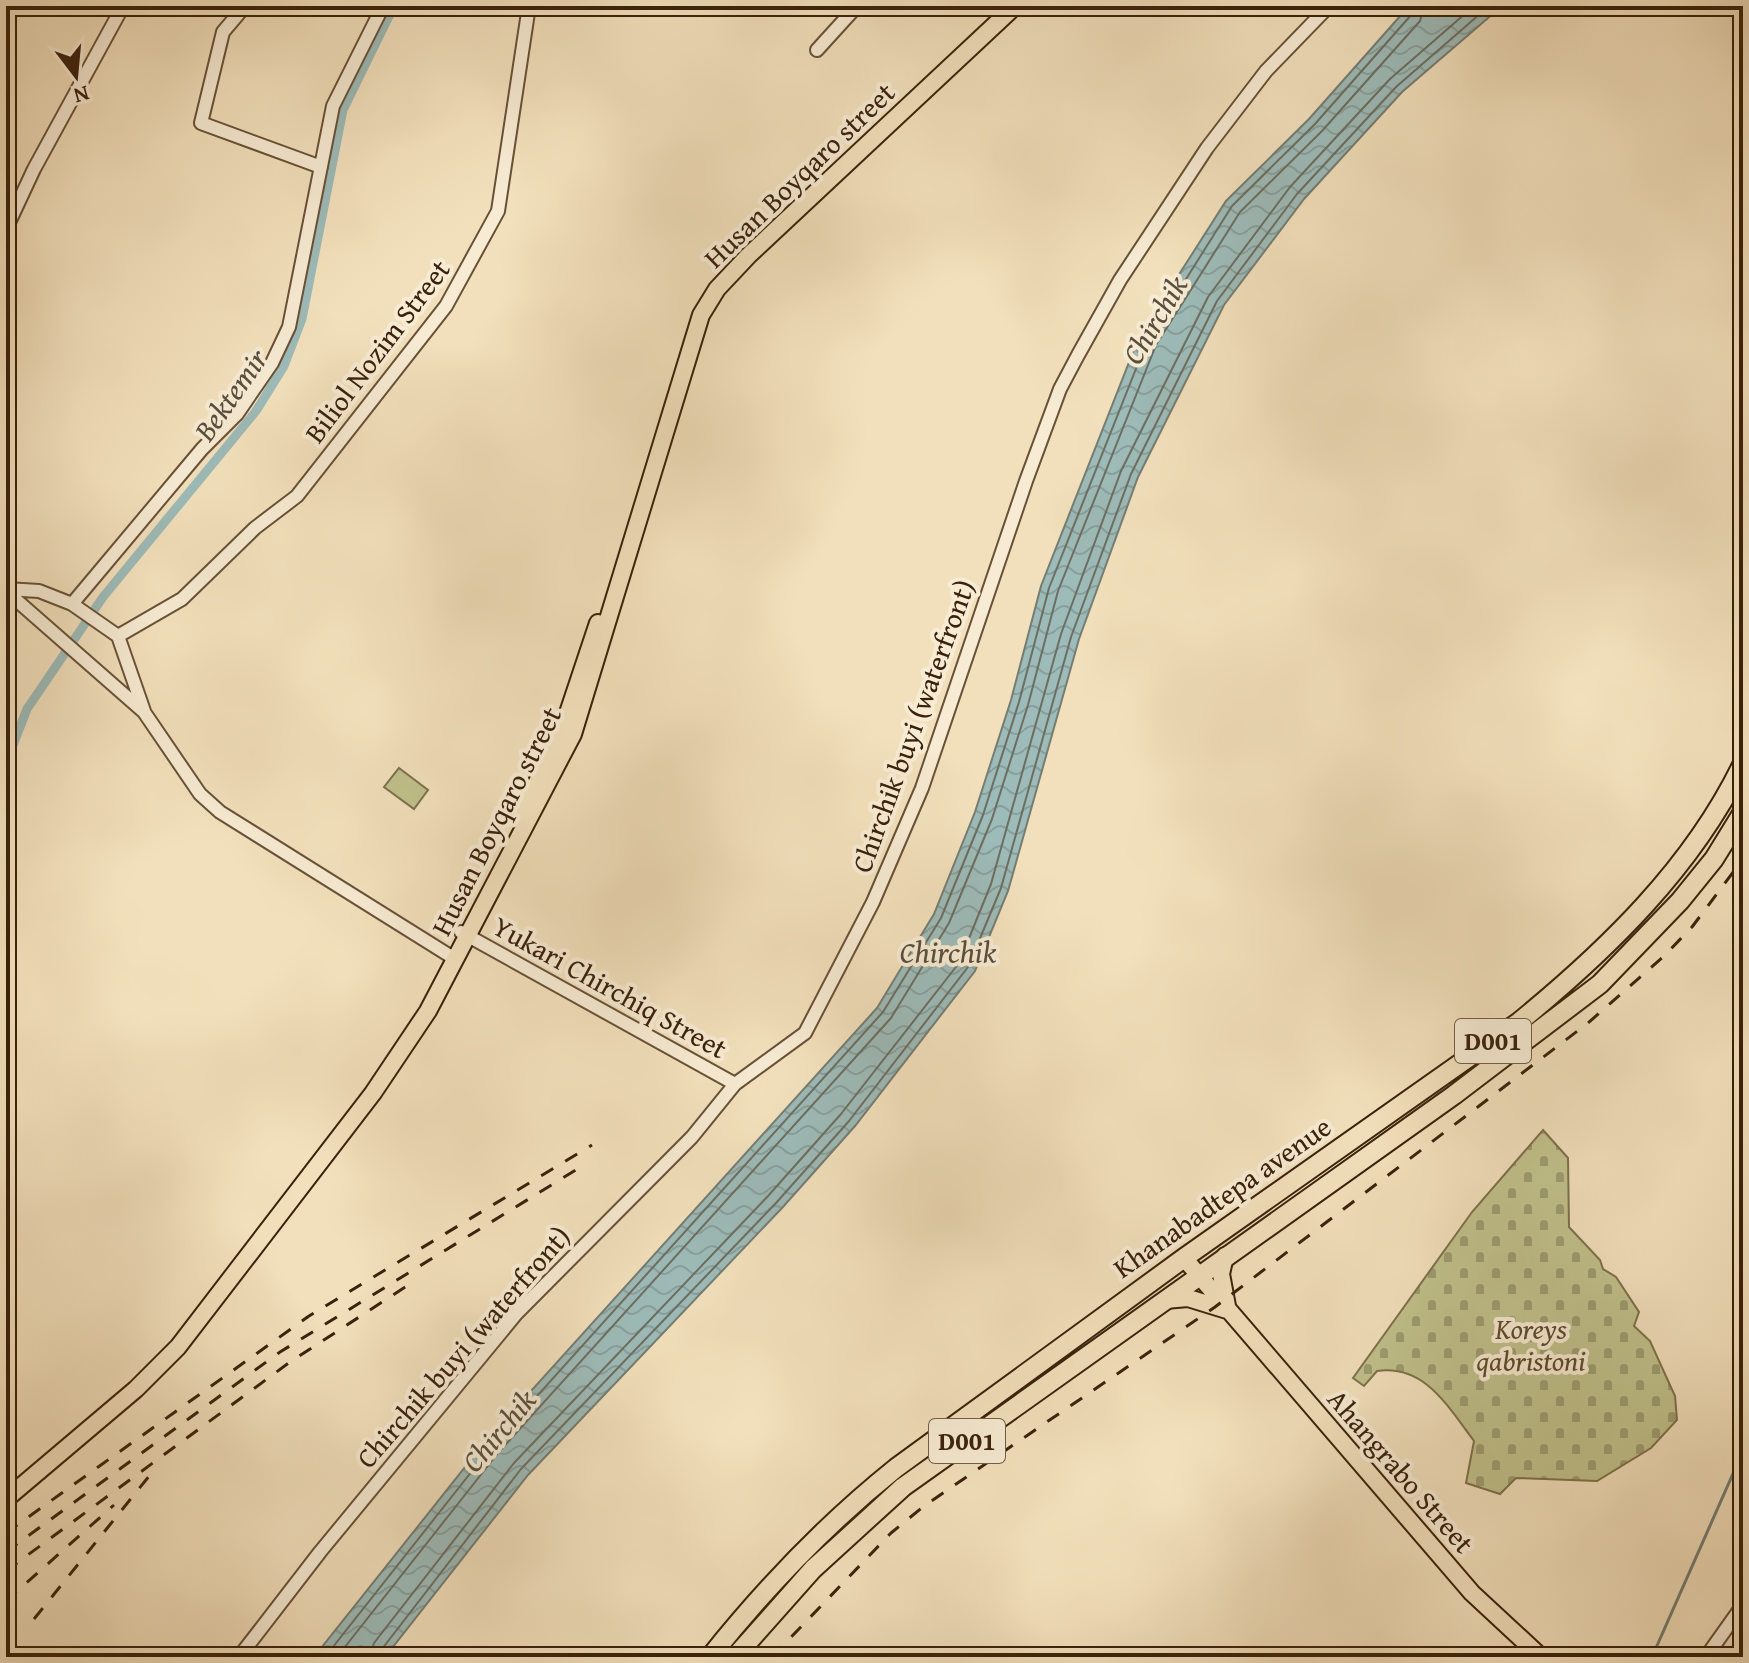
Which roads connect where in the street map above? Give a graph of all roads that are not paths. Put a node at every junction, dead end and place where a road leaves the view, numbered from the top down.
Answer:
1 (123, 6) edge
2 (245, 6) edge
3 (383, 6) edge
4 (529, 6) edge
5 (857, 6) edge
6 (1003, 6) edge
7 (1015, 6) edge
8 (1329, 6) edge
9 (817, 50) dead end
10 (321, 167) junction
11 (6, 229) edge
12 (6, 590) edge
13 (77, 607) junction
14 (118, 636) junction
15 (592, 662) junction
16 (144, 712) junction
17 (1743, 765) edge
18 (1743, 812) edge
19 (464, 934) junction
20 (452, 957) junction
21 (1562, 987) junction
22 (1576, 1002) junction
23 (735, 1084) junction
24 (1225, 1256) junction
25 (1184, 1258) junction
26 (1199, 1275) junction
27 (1163, 1301) junction
28 (1229, 1311) junction
29 (175, 1344) junction
30 (6, 1487) edge
31 (6, 1499) edge
32 (1743, 1605) edge
33 (239, 1657) edge
34 (710, 1657) edge
35 (735, 1657) edge
36 (1541, 1657) edge
37 (1706, 1657) edge

1 - 11 street
2 - 10 street
3 - 10 street
4 - 14 street, Biliol Nozim Street
5 - 9 street
6 - 15 main road, Husan Boyqaro street
7 - 15 main road, Husan Boyqaro street
8 - 23 street, Chirchik buyi (waterfront)
10 - 13 street
12 - 13 street
12 - 16 street
13 - 14 street
14 - 16 street
15 - 19 main road, Husan Boyqaro street
16 - 20 street
17 - 21 highway, Khanabadtepa avenue / D001
18 - 22 highway, Khanabadtepa avenue / D001
19 - 20 main road, Husan Boyqaro street
19 - 23 street, Yukari Chirchiq Street
20 - 29 main road, Husan Boyqaro street
21 - 22 highway
21 - 25 highway, Khanabadtepa avenue / D001
22 - 24 highway, Khanabadtepa avenue / D001
23 - 33 street, Chirchik buyi (waterfront)
24 - 26 highway, Khanabadtepa avenue / D001
24 - 28 main road
25 - 26 main road, Ahangrabo Street
25 - 34 highway, Khanabadtepa avenue / D001
26 - 27 highway, Khanabadtepa avenue / D001
26 - 28 main road, Ahangrabo Street
27 - 28 main road
27 - 35 highway, Khanabadtepa avenue / D001
28 - 36 main road, Ahangrabo Street
29 - 30 main road, Husan Boyqaro street
29 - 31 main road, Husan Boyqaro street
32 - 37 street

